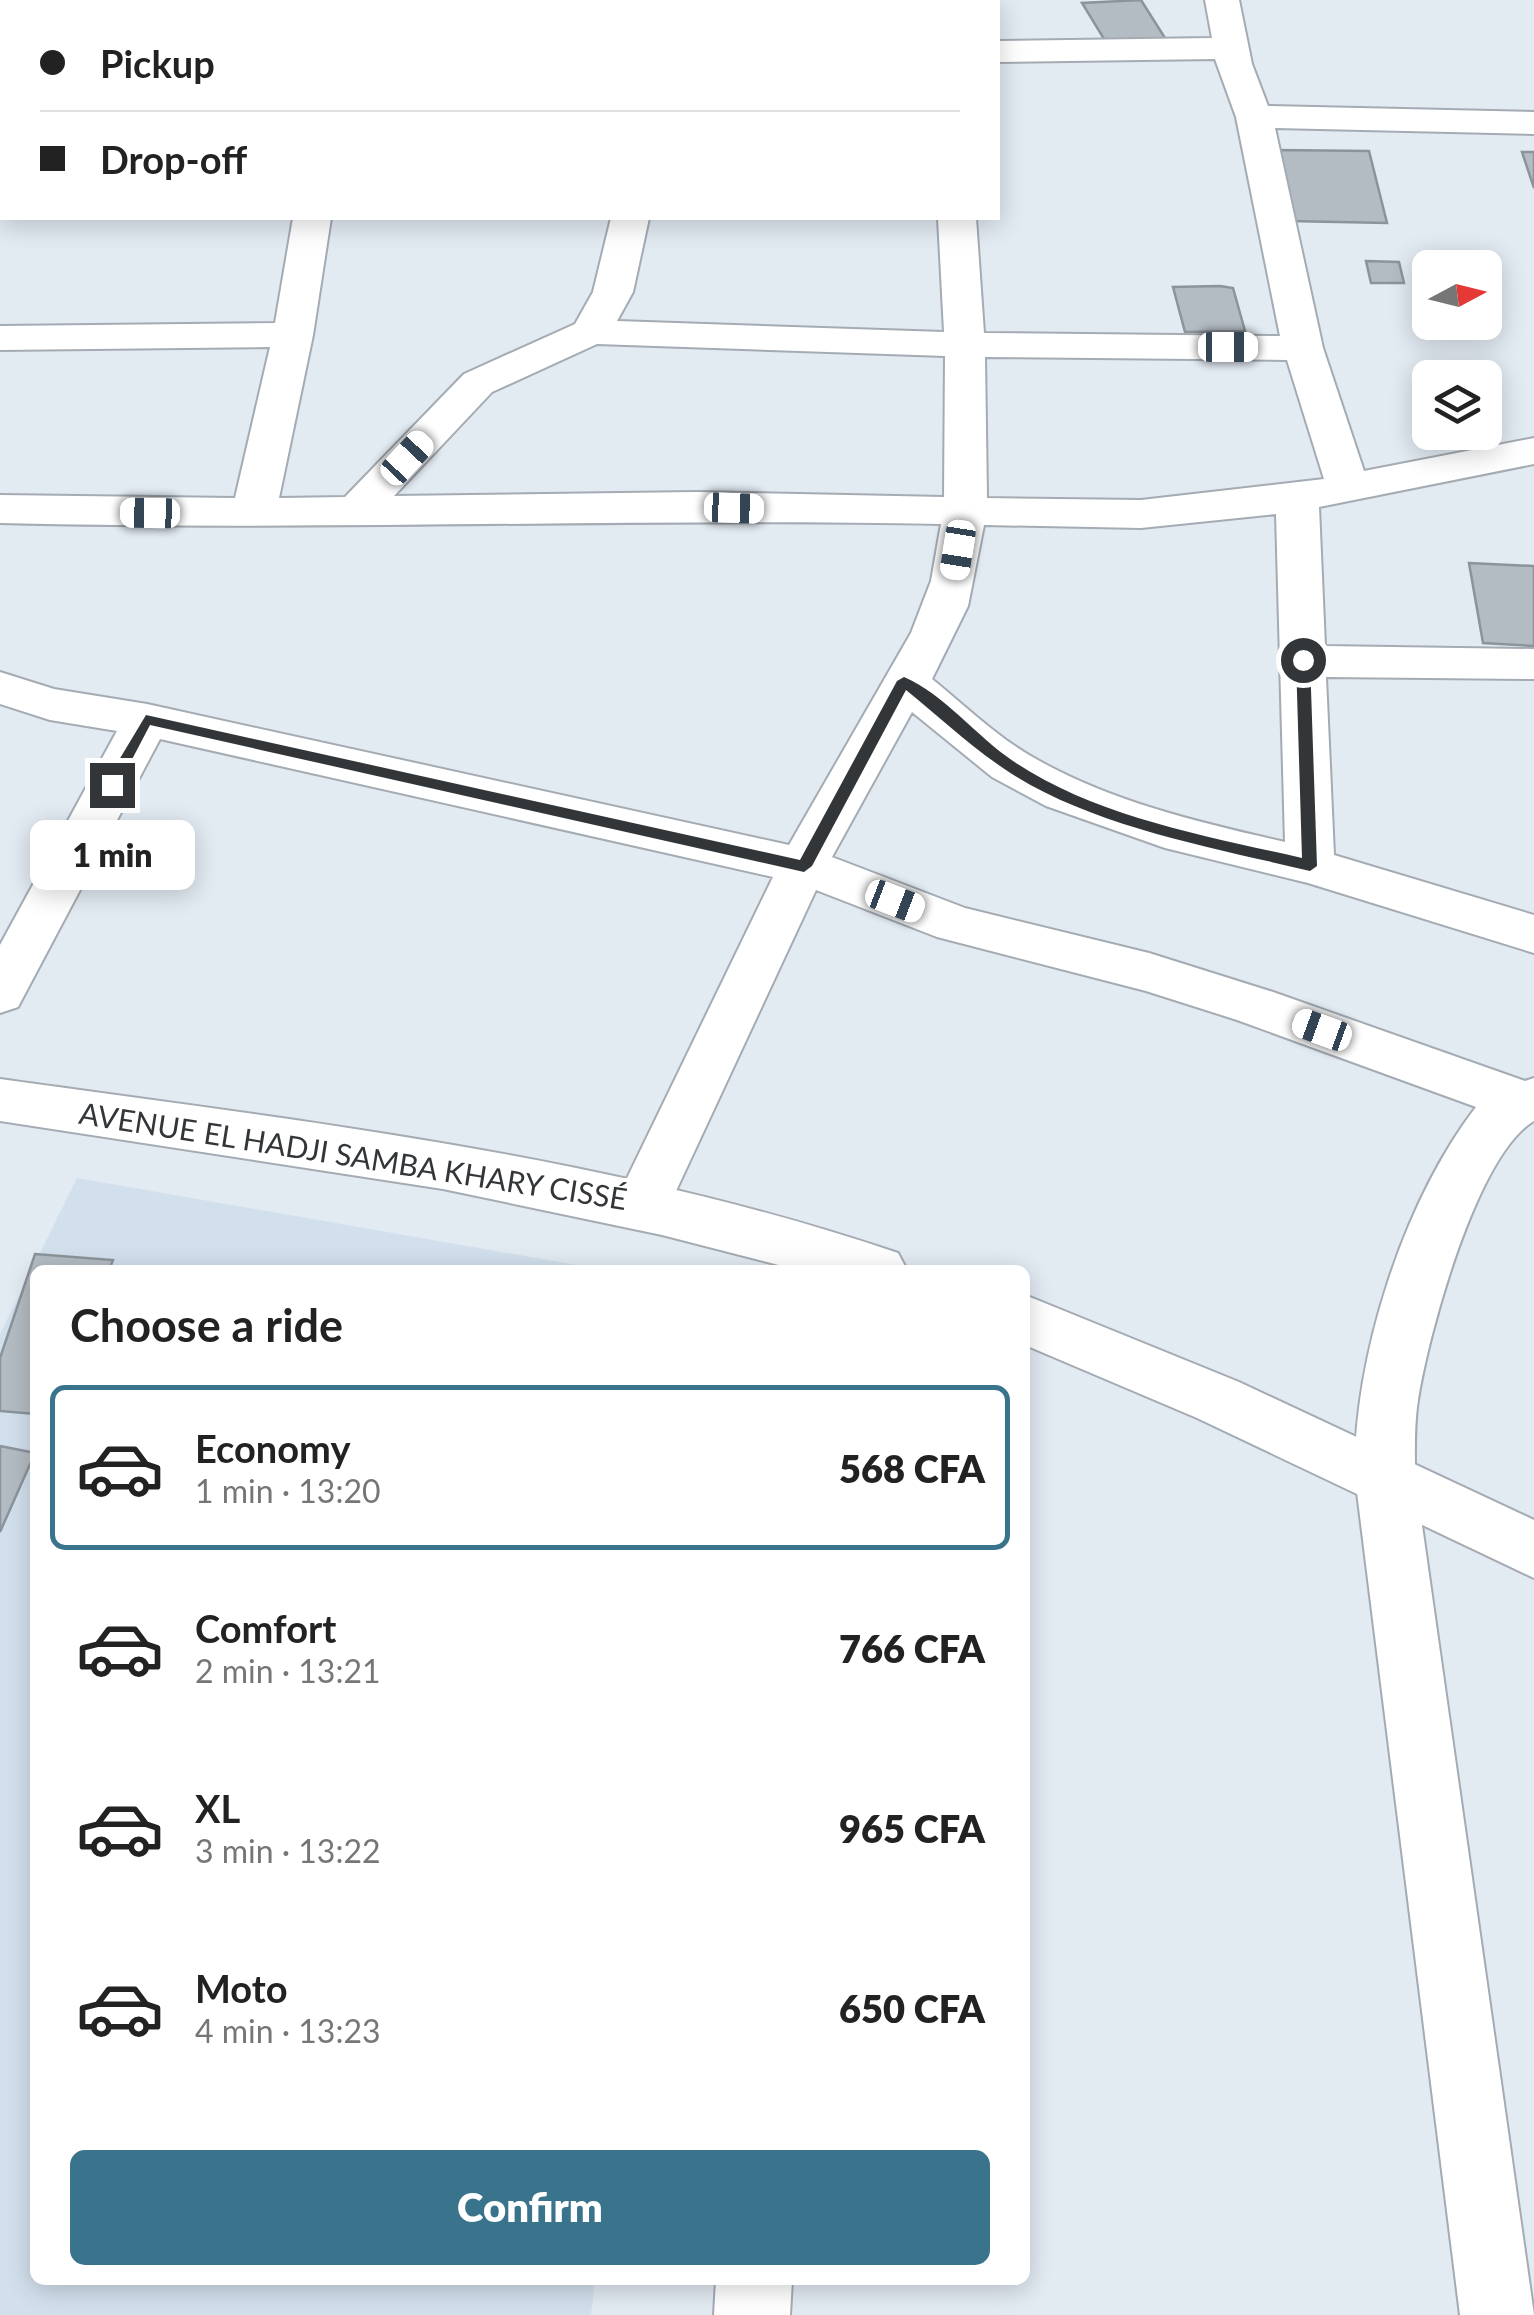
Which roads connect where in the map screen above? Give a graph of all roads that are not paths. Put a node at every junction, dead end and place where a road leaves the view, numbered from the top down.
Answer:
1 (1222, 0) edge
2 (1234, 48) junction
3 (1000, 52) edge
4 (1254, 117) junction
5 (1534, 123) edge
6 (312, 220) edge
7 (630, 220) edge
8 (957, 220) edge
9 (591, 332) junction
10 (293, 335) junction
11 (0, 338) edge
12 (963, 345) junction
13 (1303, 348) junction
14 (1534, 451) edge
15 (1348, 488) junction
16 (1297, 498) junction
17 (360, 508) junction
18 (0, 509) edge
19 (254, 512) junction
20 (964, 514) junction
21 (1303, 660) junction
22 (1534, 664) edge
23 (904, 681) junction
24 (0, 688) edge
25 (146, 720) junction
26 (804, 866) junction
27 (1310, 866) junction
28 (1534, 934) edge
29 (0, 994) edge
30 (0, 1100) edge
31 (1529, 1101) edge
32 (642, 1205) junction
33 (822, 1261) edge
34 (847, 1265) edge
35 (1030, 1321) edge
36 (1386, 1476) junction
37 (1534, 1550) edge
38 (754, 2285) edge
39 (752, 2315) edge
40 (1498, 2315) edge

1 - 2 street
2 - 3 street
2 - 4 street
4 - 5 street
4 - 13 street
6 - 10 street
7 - 9 street
8 - 12 street
9 - 12 street
9 - 17 street
10 - 11 street
10 - 19 street
12 - 13 street
12 - 20 street
13 - 15 street
14 - 15 street
15 - 16 street
16 - 20 street
16 - 21 street
17 - 19 street
17 - 20 street
18 - 19 street
20 - 23 street
21 - 22 street
21 - 27 street
23 - 26 street
23 - 27 street
24 - 25 street
25 - 26 street
25 - 29 street
26 - 31 street
26 - 32 street
27 - 28 street
30 - 32 street, AVENUE EL HADJI SAMBA KHARY CISSÉ
31 - 36 street
32 - 33 street, AVENUE EL HADJI SAMBA KHARY CISSÉ
33 - 34 street, AVENUE EL HADJI SAMBA KHARY CISSÉ
35 - 36 street
36 - 37 street
36 - 40 street
38 - 39 street

